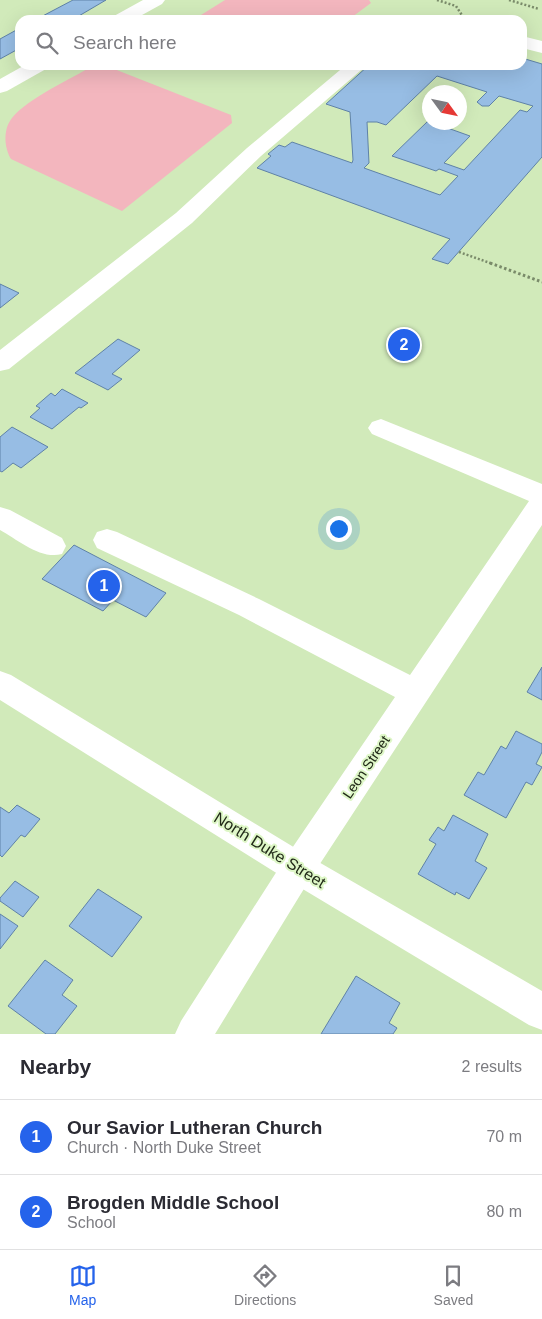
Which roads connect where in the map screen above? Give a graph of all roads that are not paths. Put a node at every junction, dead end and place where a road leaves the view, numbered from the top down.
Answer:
1 (156, 0) edge
2 (129, 15) edge
3 (527, 43) edge
4 (542, 47) edge
5 (30, 70) edge
6 (352, 70) edge
7 (0, 87) edge
8 (0, 363) edge
9 (380, 428) dead end
10 (542, 496) edge
11 (542, 503) edge
12 (0, 517) edge
13 (107, 540) dead end
14 (52, 546) dead end
15 (0, 684) edge
16 (415, 693) junction
17 (298, 868) junction
18 (542, 1012) edge
19 (194, 1034) edge

1 - 2 main road
3 - 4 main road
5 - 7 main road
6 - 8 main road
9 - 10 main road
11 - 16 main road, Leon Street
12 - 14 main road
13 - 16 main road
15 - 17 main road, North Duke Street
16 - 17 main road, Leon Street
17 - 18 main road, North Duke Street
17 - 19 main road, Leon Street

